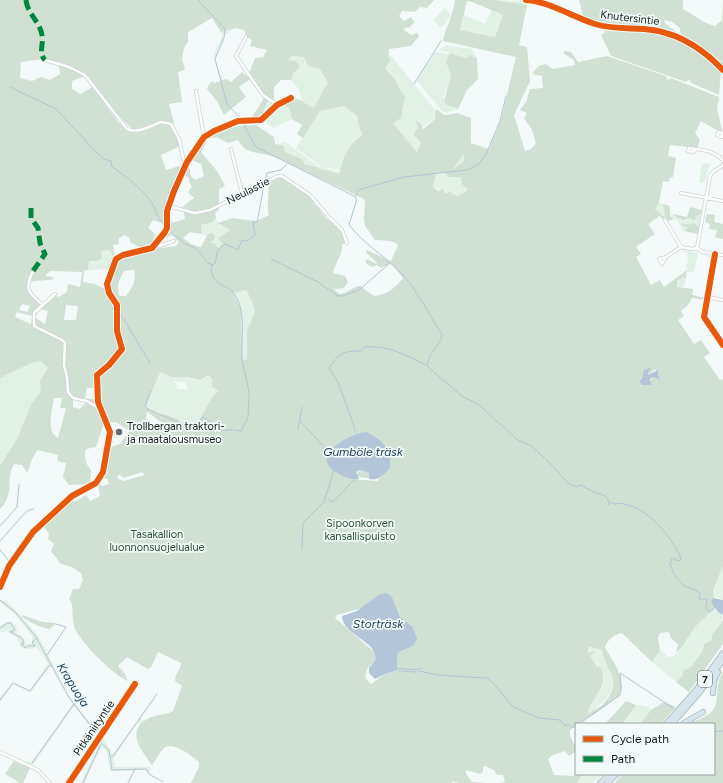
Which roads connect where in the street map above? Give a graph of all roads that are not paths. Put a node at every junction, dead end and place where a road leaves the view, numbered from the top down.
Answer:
1 (528, 0) edge
2 (246, 37) dead end
3 (44, 60) dead end
4 (723, 70) edge
5 (196, 91) dead end
6 (291, 98) dead end
7 (277, 105) junction
8 (204, 137) junction
9 (231, 149) dead end
10 (695, 149) dead end
11 (723, 161) edge
12 (723, 165) edge
13 (185, 166) junction
14 (242, 193) junction
15 (681, 193) dead end
16 (706, 198) junction
17 (723, 201) edge
18 (168, 206) junction
19 (665, 220) dead end
20 (174, 242) dead end
21 (347, 243) dead end
22 (681, 247) junction
23 (152, 248) junction
24 (697, 248) junction
25 (715, 254) junction
26 (723, 255) edge
27 (666, 257) dead end
28 (33, 271) dead end
29 (55, 294) dead end
30 (707, 297) junction
31 (723, 300) edge
32 (43, 305) junction
33 (723, 345) edge
34 (102, 410) junction
35 (0, 587) edge
36 (723, 652) edge
37 (722, 662) edge
38 (135, 684) dead end
39 (713, 693) dead end
40 (704, 712) dead end
41 (667, 723) edge
42 (673, 723) edge
43 (684, 723) edge
44 (0, 752) edge
45 (609, 775) edge
46 (616, 775) edge
47 (50, 783) edge
48 (69, 783) edge
49 (600, 783) edge
50 (607, 783) edge

1 - 4 street, Knutersintie
2 - 7 street
3 - 13 street
5 - 8 street
6 - 7 street
7 - 8 street
8 - 13 street
9 - 14 street
10 - 11 street
12 - 16 street
13 - 18 street
14 - 18 street, Neulastie
14 - 21 street, Neulastie
15 - 16 street
16 - 17 street
16 - 24 street
18 - 23 street
19 - 22 street
20 - 23 street
22 - 24 street
22 - 27 street
23 - 34 street
24 - 25 street
25 - 26 street
25 - 30 street
28 - 32 street
29 - 32 street
30 - 31 street
30 - 33 street
32 - 34 street
34 - 35 street
36 - 41 highway, 7
37 - 39 highway
37 - 42 highway, 7
38 - 48 street, Pitkäniityntie
40 - 43 highway
44 - 47 street
45 - 49 highway
46 - 50 highway

